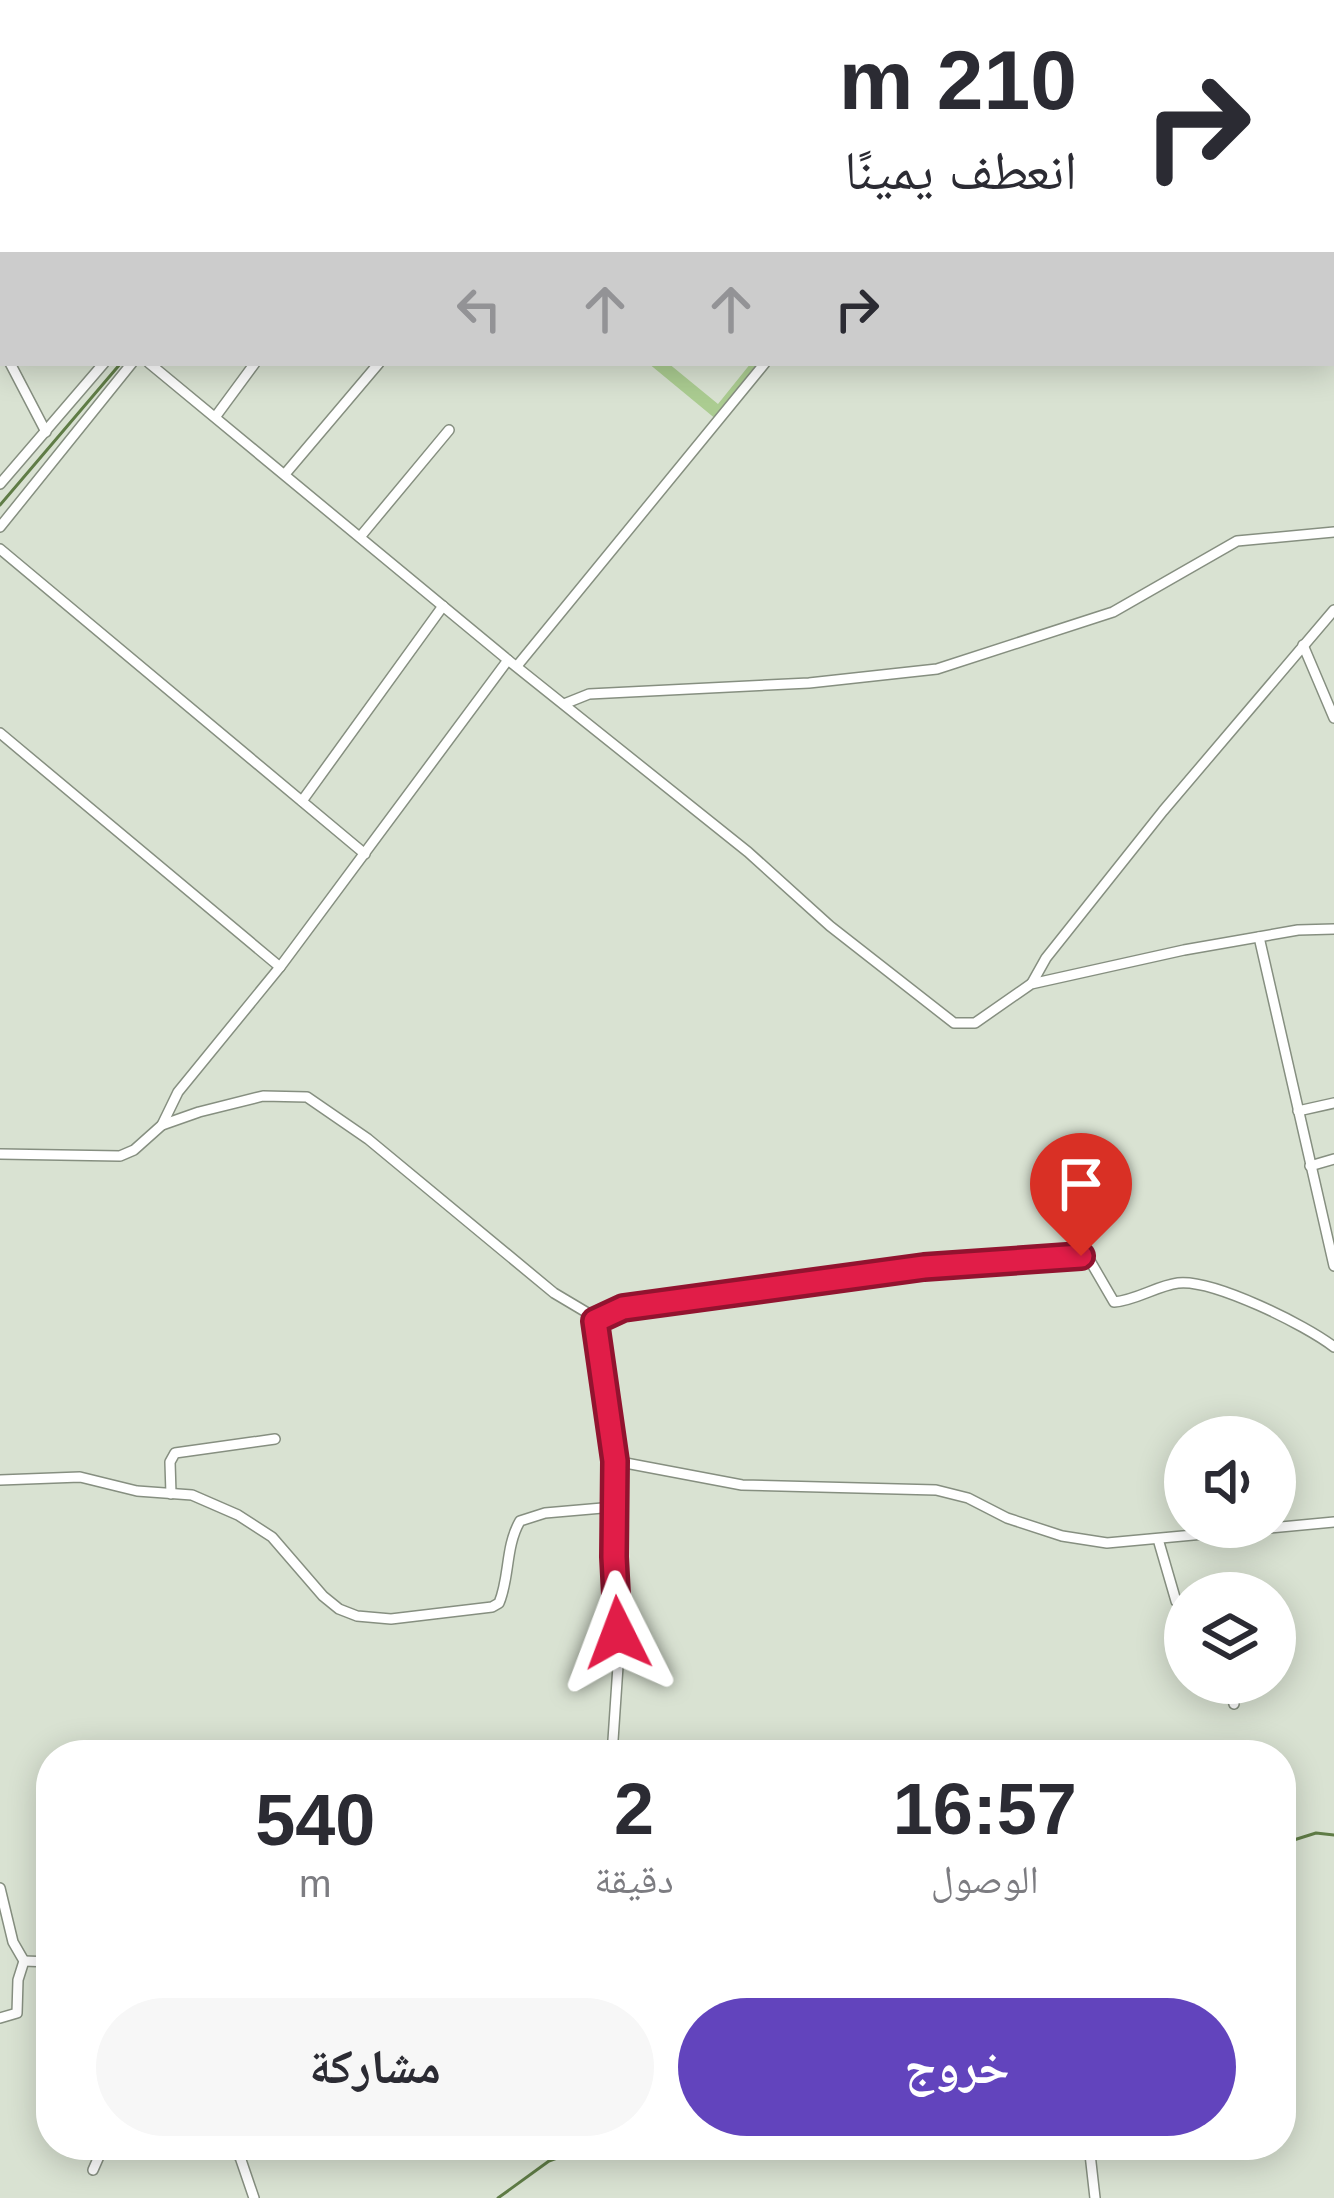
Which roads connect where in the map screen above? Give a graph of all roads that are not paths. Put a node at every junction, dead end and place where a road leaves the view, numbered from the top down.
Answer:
1 (12, 366) edge
2 (101, 366) edge
3 (129, 366) edge
4 (153, 366) edge
5 (254, 366) edge
6 (376, 366) edge
7 (762, 366) edge
8 (216, 416) junction
9 (449, 430) dead end
10 (46, 432) junction
11 (285, 474) junction
12 (0, 484) edge
13 (0, 527) edge
14 (1334, 532) edge
15 (360, 538) junction
16 (0, 549) edge
17 (443, 606) junction
18 (1334, 610) edge
19 (1303, 645) junction
20 (512, 663) junction
21 (564, 704) junction
22 (1334, 718) edge
23 (0, 733) edge
24 (302, 801) junction
25 (365, 854) junction
26 (1334, 928) edge
27 (1259, 937) junction
28 (280, 967) junction
29 (1031, 984) junction
30 (1334, 1103) edge
31 (1298, 1112) junction
32 (162, 1125) junction
33 (0, 1154) edge
34 (1334, 1160) edge
35 (1310, 1166) junction
36 (1334, 1265) edge
37 (595, 1321) junction
38 (1334, 1347) edge
39 (275, 1439) dead end
40 (615, 1461) junction
41 (0, 1480) edge
42 (171, 1494) junction
43 (614, 1507) junction
44 (1334, 1522) edge
45 (1158, 1539) junction
46 (1168, 1572) edge
47 (613, 1740) edge
48 (0, 1888) edge
49 (24, 1961) junction
50 (36, 1961) edge
51 (0, 2018) edge
52 (97, 2160) edge
53 (241, 2160) edge
54 (1090, 2160) edge
55 (93, 2170) dead end
56 (254, 2198) edge
57 (1094, 2198) edge

1 - 10 street
2 - 10 street
3 - 13 street
4 - 8 street
5 - 8 street
6 - 11 street
7 - 20 street
8 - 11 street
9 - 15 street
10 - 12 street
11 - 15 street
14 - 21 street
15 - 17 street
16 - 24 street
17 - 20 street
17 - 24 street
18 - 19 street
19 - 22 street
19 - 29 street
20 - 21 street
20 - 25 street
21 - 29 street
23 - 28 street
24 - 25 street
25 - 28 street
26 - 27 street
27 - 29 street
27 - 31 street
28 - 32 street
30 - 31 street
31 - 35 street
32 - 33 street
32 - 37 street
34 - 35 street
35 - 36 street
37 - 38 street
37 - 40 street
39 - 42 street
40 - 43 street
40 - 45 street
41 - 42 street
42 - 43 street
43 - 47 street
44 - 45 street
45 - 46 street
48 - 49 street
49 - 50 street
49 - 51 street
52 - 55 street
53 - 56 street
54 - 57 street

